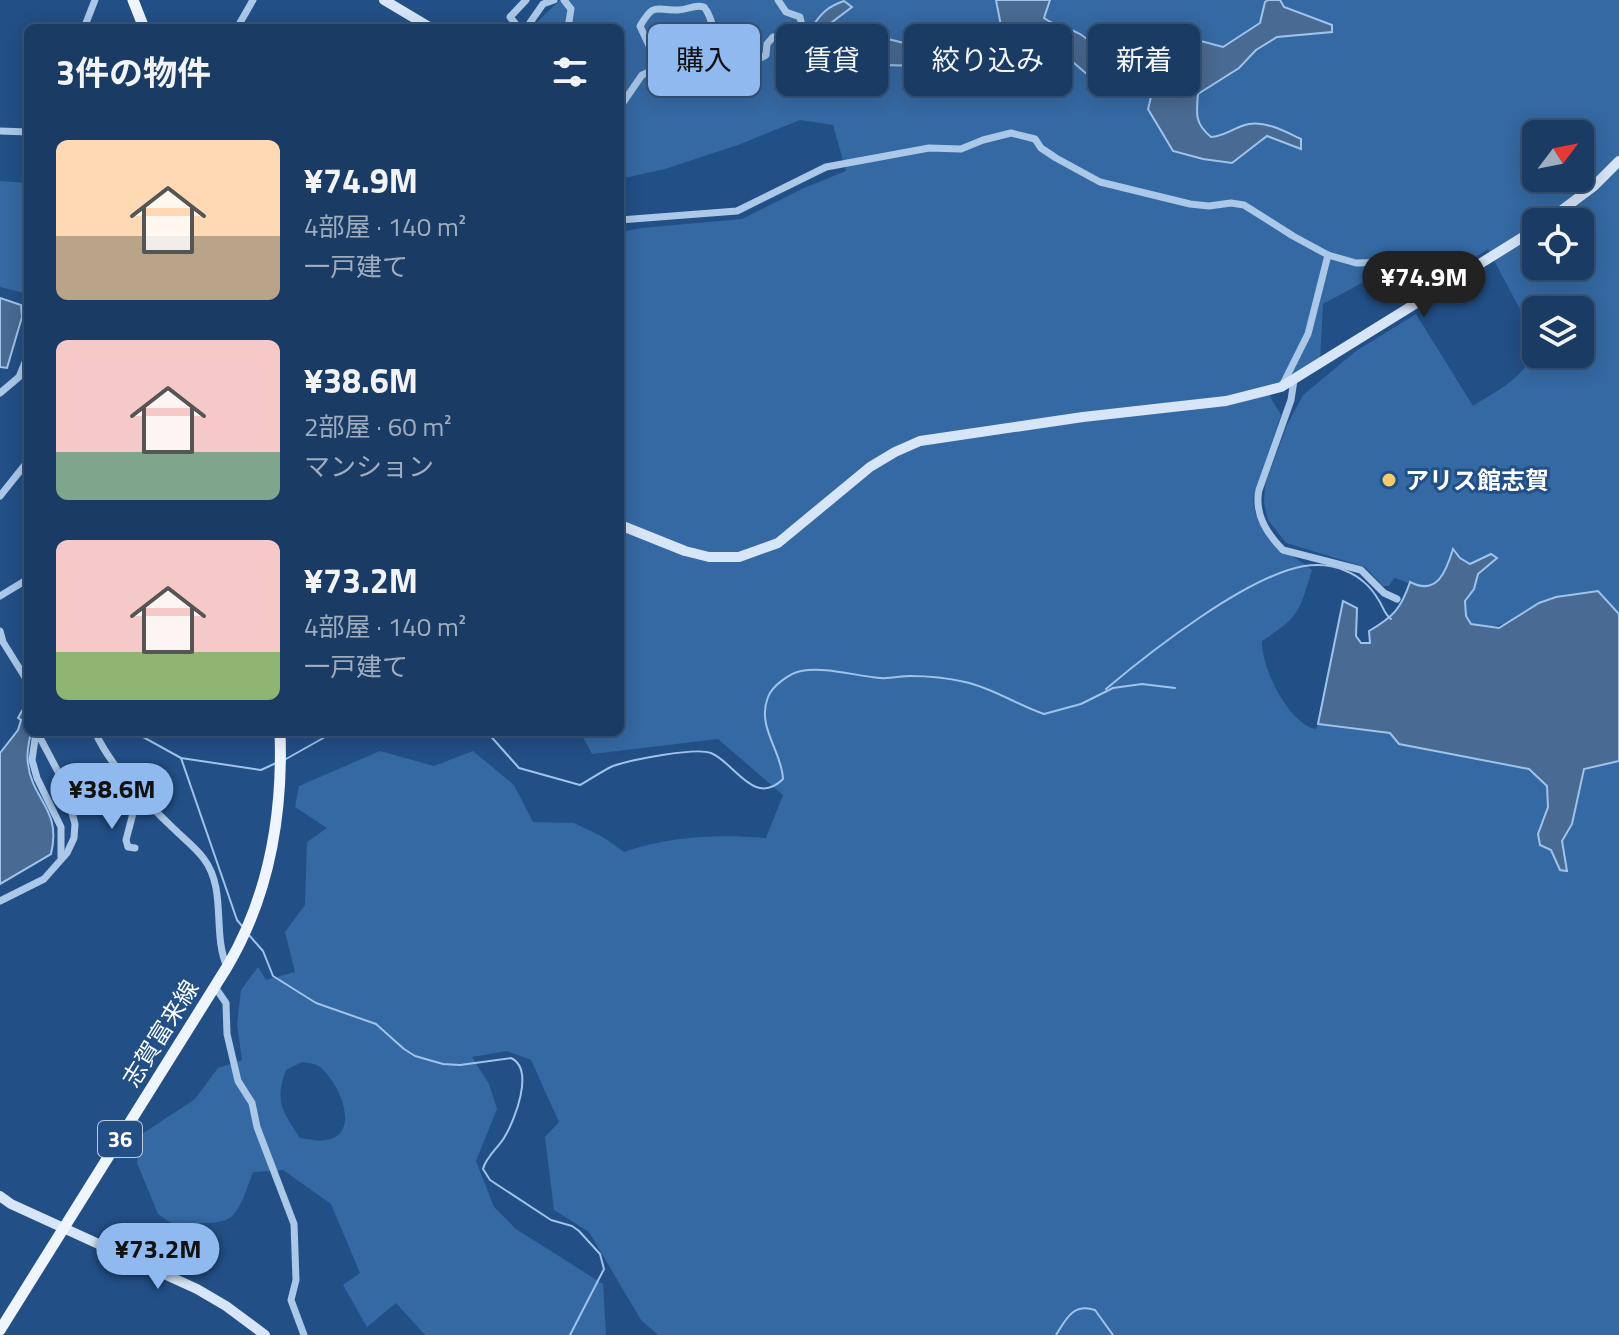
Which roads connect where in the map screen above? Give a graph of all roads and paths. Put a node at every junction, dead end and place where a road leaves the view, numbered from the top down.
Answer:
1 (95, 0) edge
2 (133, 0) edge
3 (253, 0) edge
4 (384, 0) edge
5 (526, 0) edge
6 (554, 0) edge
7 (564, 0) edge
8 (778, 0) edge
9 (86, 24) edge
10 (142, 24) edge
11 (239, 24) edge
12 (424, 24) edge
13 (516, 24) edge
14 (529, 24) edge
15 (569, 24) edge
16 (624, 101) edge
17 (0, 131) edge
18 (24, 132) edge
19 (1619, 161) edge
20 (1565, 208) edge
21 (624, 220) edge
22 (1522, 238) edge
23 (1328, 255) junction
24 (1435, 292) junction
25 (24, 365) edge
26 (1294, 380) junction
27 (1281, 387) junction
28 (0, 393) edge
29 (24, 466) edge
30 (0, 496) edge
31 (624, 526) edge
32 (24, 581) edge
33 (0, 596) edge
34 (1397, 599) dead end
35 (0, 631) edge
36 (24, 676) edge
37 (36, 736) edge
38 (39, 736) edge
39 (97, 736) edge
40 (280, 736) edge
41 (138, 794) junction
42 (135, 848) dead end
43 (61, 857) junction
44 (0, 901) edge
45 (227, 967) junction
46 (215, 987) junction
47 (0, 1196) edge
48 (64, 1227) junction
49 (0, 1330) edge
50 (265, 1335) edge
51 (304, 1335) edge

1 - 9 street
2 - 10 main road
3 - 11 street
4 - 12 street
5 - 13 street
6 - 14 street
7 - 15 street
8 - 16 street
17 - 18 street
19 - 20 street
21 - 23 street
22 - 24 street
23 - 24 street
23 - 27 street
24 - 26 street
25 - 28 street
26 - 27 street
26 - 34 street
27 - 31 street
29 - 30 street
32 - 33 street
35 - 36 street
37 - 43 street
38 - 43 street
39 - 41 street
40 - 45 main road, 志賀富来線 / 36
41 - 42 street
41 - 45 street
43 - 44 street
45 - 46 main road, 志賀富来線 / 36
46 - 48 main road, 志賀富来線 / 36
46 - 51 street
47 - 48 street
48 - 49 main road, 志賀富来線 / 36
48 - 50 street

